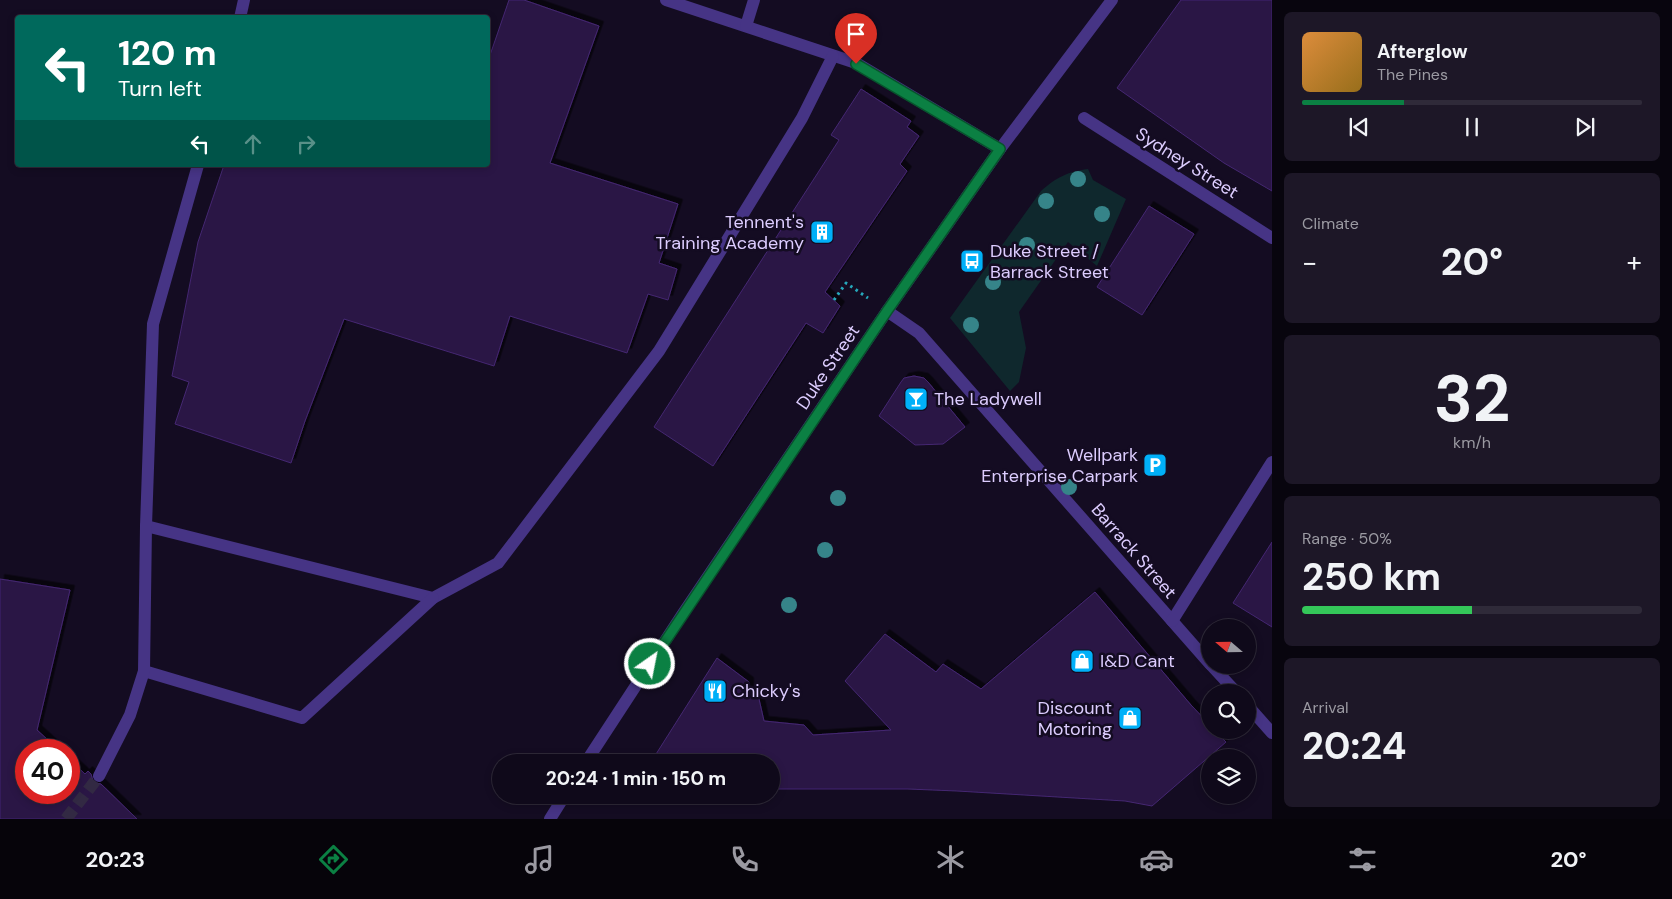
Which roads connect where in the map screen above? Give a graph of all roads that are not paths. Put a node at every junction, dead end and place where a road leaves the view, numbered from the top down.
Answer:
1 (244, 0) edge
2 (666, 0) edge
3 (754, 0) edge
4 (1112, 0) edge
5 (241, 15) edge
6 (746, 26) junction
7 (833, 56) junction
8 (1084, 118) dead end
9 (1000, 149) junction
10 (197, 167) edge
11 (1272, 238) edge
12 (887, 311) junction
13 (1272, 462) edge
14 (146, 526) junction
15 (432, 598) junction
16 (1172, 621) junction
17 (1201, 654) edge
18 (144, 671) junction
19 (1219, 674) edge
20 (1229, 684) edge
21 (1256, 715) edge
22 (1272, 733) edge
23 (591, 754) edge
24 (99, 776) tunnel mouth
25 (559, 804) edge
26 (550, 819) edge

1 - 5 street
2 - 6 street
3 - 6 street
4 - 9 street, Duke Street
6 - 7 street
7 - 9 street
7 - 15 street
8 - 11 street, Sydney Street
9 - 12 street, Duke Street
10 - 14 street
12 - 16 street, Barrack Street
12 - 23 street, Duke Street
13 - 16 street
14 - 15 street
14 - 18 street
15 - 18 street
16 - 17 street, Barrack Street
18 - 24 street
19 - 20 street, Barrack Street
21 - 22 street
25 - 26 street

